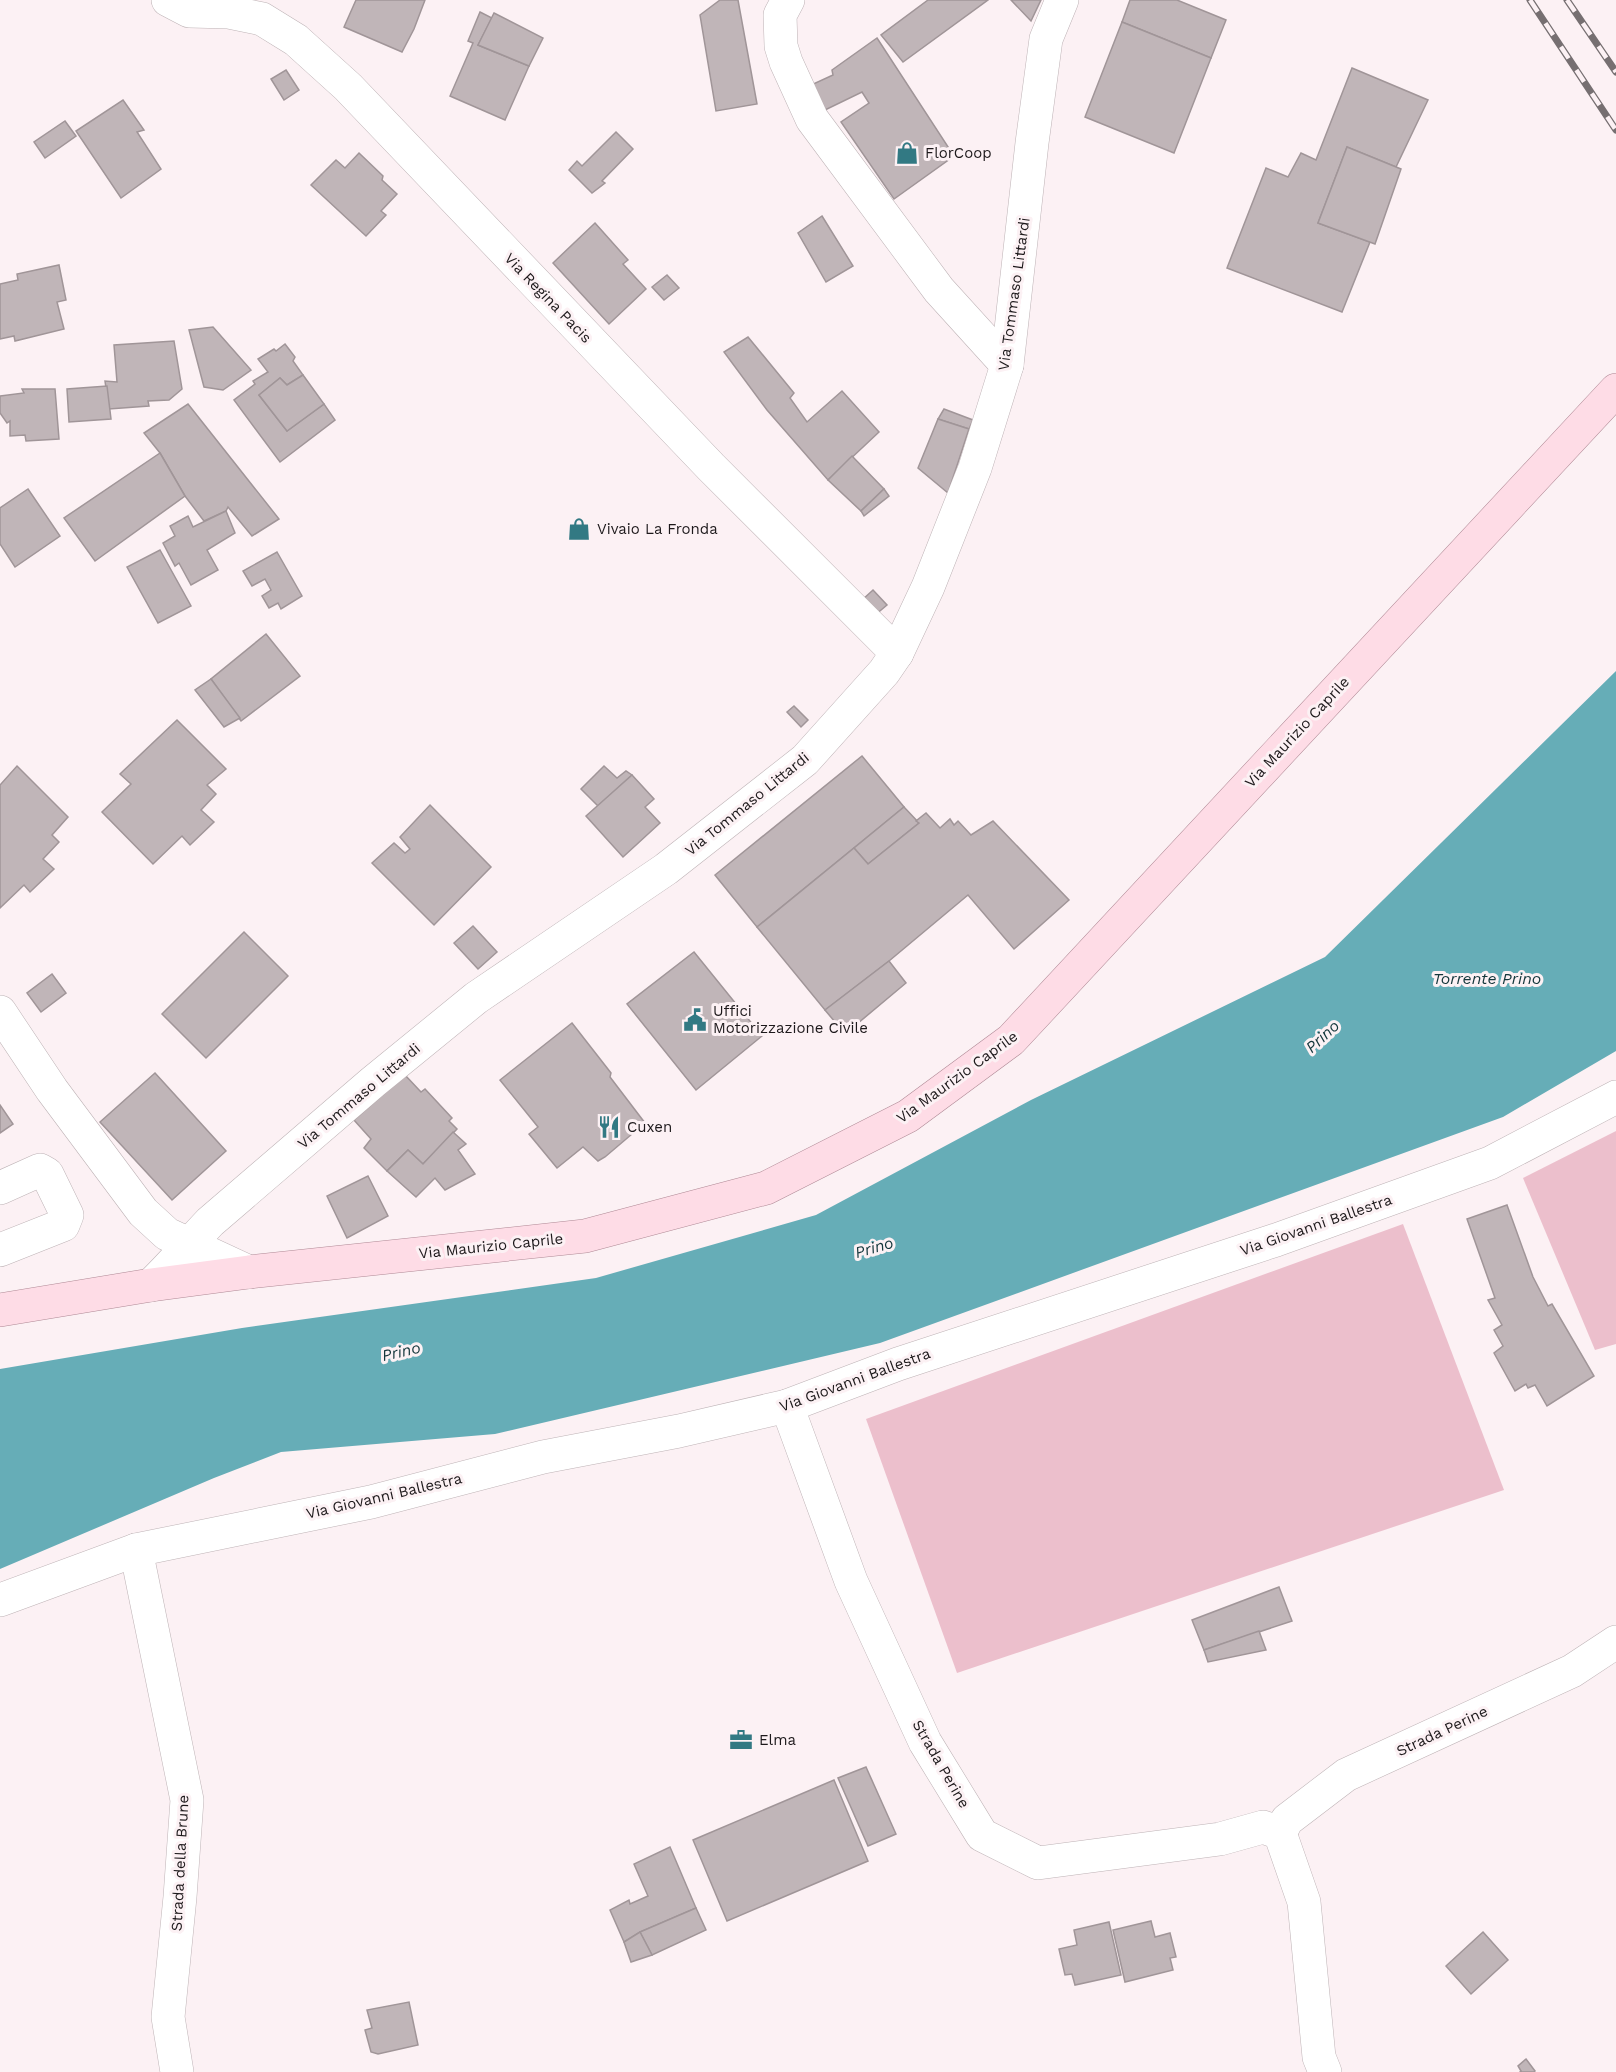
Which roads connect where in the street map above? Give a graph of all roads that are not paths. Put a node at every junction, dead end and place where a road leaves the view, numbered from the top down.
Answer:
1 (168, 0) edge
2 (788, 0) edge
3 (1062, 0) edge
4 (1007, 365) junction
5 (1616, 390) edge
6 (897, 653) junction
7 (0, 1012) edge
8 (1616, 1097) edge
9 (0, 1188) edge
10 (188, 1245) junction
11 (0, 1250) edge
12 (249, 1272) junction
13 (151, 1285) junction
14 (0, 1310) edge
15 (787, 1406) junction
16 (136, 1550) junction
17 (0, 1600) edge
18 (1616, 1642) edge
19 (1280, 1833) junction
20 (177, 2072) edge
21 (1325, 2072) edge

1 - 6 street, Via Regina Pacis
2 - 4 street
3 - 4 street, Via Tommaso Littardi
4 - 6 street, Via Tommaso Littardi
5 - 12 main road, Via Maurizio Caprile
6 - 10 street, Via Tommaso Littardi
7 - 10 street
8 - 15 street, Via Giovanni Ballestra
9 - 11 street
10 - 12 street
10 - 13 street, Via Tommaso Littardi
12 - 13 main road, Via Maurizio Caprile
13 - 14 main road
15 - 16 street, Via Giovanni Ballestra
15 - 19 street, Strada Perine
16 - 17 street, Via Giovanni Ballestra
16 - 20 street, Strada della Brune
18 - 19 street, Strada Perine
19 - 21 street

